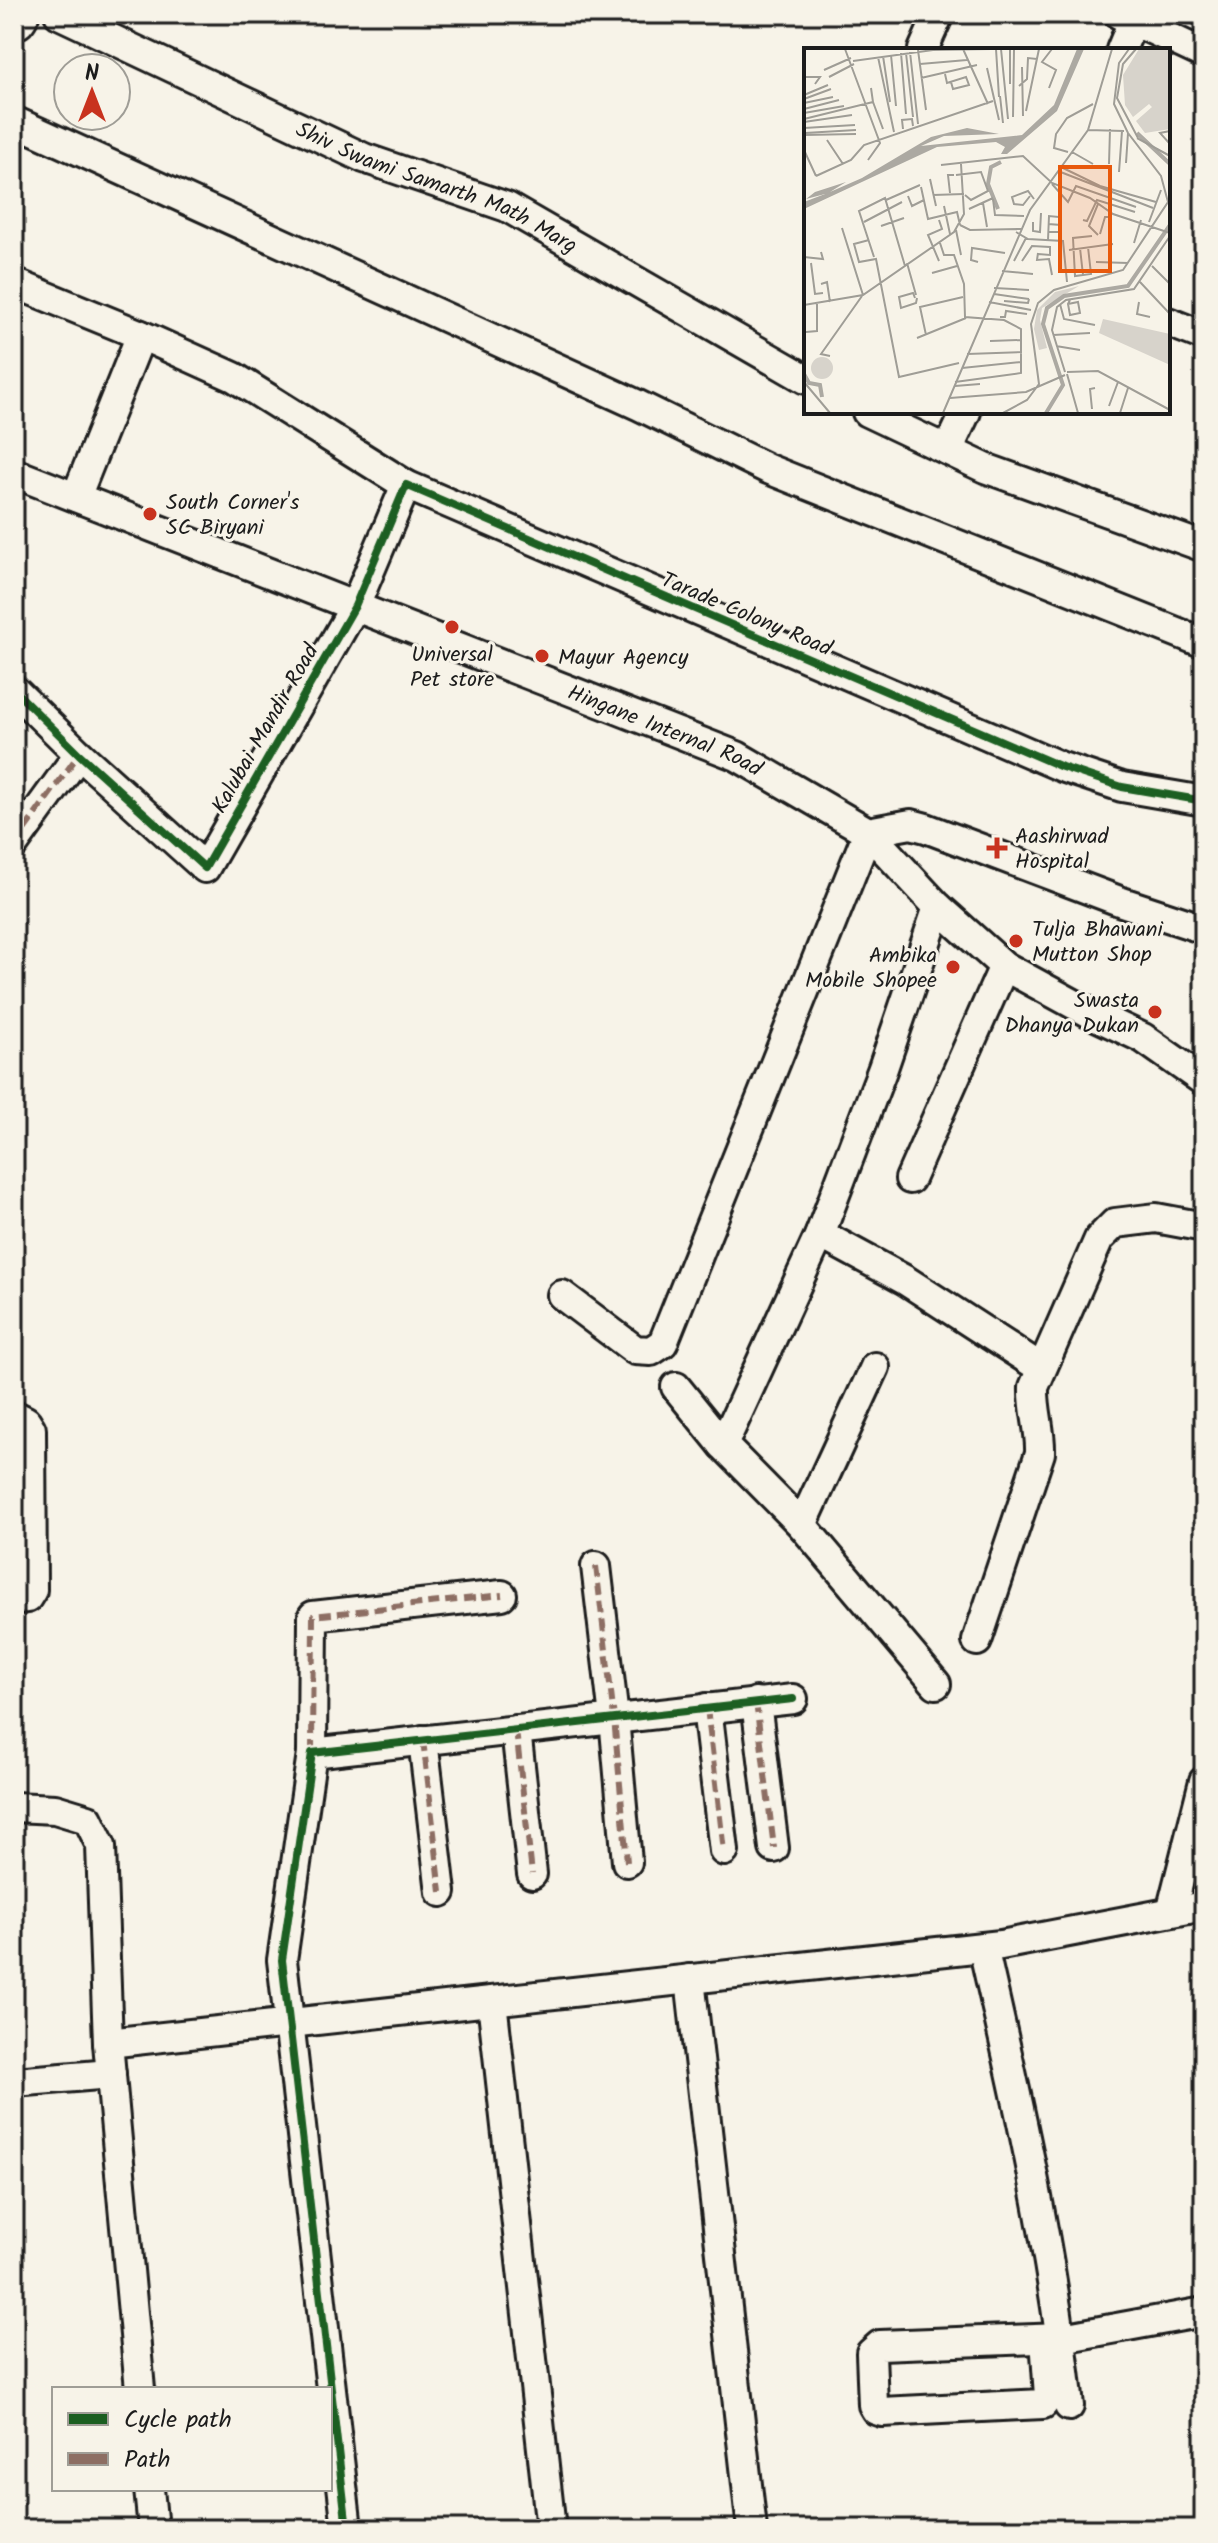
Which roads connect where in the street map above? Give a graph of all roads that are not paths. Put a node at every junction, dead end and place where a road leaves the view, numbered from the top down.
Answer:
1 (59, 14) edge
2 (939, 14) edge
3 (1126, 18) edge
4 (924, 48) edge
5 (1121, 48) edge
6 (1204, 54) edge
7 (14, 121) edge
8 (14, 283) edge
9 (1170, 323) edge
10 (141, 335) junction
11 (1204, 336) edge
12 (804, 378) edge
13 (871, 414) edge
14 (965, 414) edge
15 (948, 450) junction
16 (14, 473) edge
17 (406, 485) junction
18 (76, 497) junction
19 (1204, 547) edge
20 (355, 606) junction
21 (1204, 643) edge
22 (16, 698) edge
23 (79, 754) junction
24 (1204, 801) edge
25 (868, 832) junction
26 (14, 844) edge
27 (938, 907) junction
28 (1204, 929) edge
29 (1004, 966) junction
30 (1204, 1081) edge
31 (910, 1179) dead end
32 (1204, 1227) edge
33 (820, 1234) junction
34 (562, 1295) dead end
35 (875, 1367) dead end
36 (1041, 1368) junction
37 (676, 1387) dead end
38 (14, 1415) edge
39 (723, 1445) junction
40 (802, 1525) junction
41 (596, 1566) dead end
42 (502, 1595) dead end
43 (14, 1600) edge
44 (977, 1641) dead end
45 (936, 1684) dead end
46 (793, 1699) dead end
47 (756, 1702) junction
48 (707, 1708) junction
49 (614, 1718) junction
50 (516, 1730) junction
51 (423, 1740) junction
52 (312, 1753) junction
53 (1204, 1781) edge
54 (14, 1807) edge
55 (774, 1848) dead end
56 (724, 1851) dead end
57 (627, 1862) dead end
58 (532, 1874) dead end
59 (441, 1892) dead end
60 (1204, 1906) edge
61 (1171, 1912) junction
62 (983, 1947) junction
63 (690, 1979) junction
64 (492, 2001) junction
65 (290, 2023) junction
66 (108, 2043) junction
67 (111, 2074) junction
68 (14, 2082) edge
69 (1204, 2312) edge
70 (1054, 2339) junction
71 (140, 2387) edge
72 (331, 2387) edge
73 (332, 2396) edge
74 (1069, 2406) dead end
75 (149, 2491) edge
76 (153, 2529) edge
77 (347, 2529) edge
78 (551, 2529) edge
79 (752, 2529) edge

1 - 12 street, Shiv Swami Samarth Math Marg
2 - 4 street
3 - 5 street
3 - 6 street
7 - 21 street
8 - 10 street, Tarade Colony Road
9 - 11 street
10 - 17 street, Tarade Colony Road
10 - 18 street
13 - 15 street
14 - 15 street
15 - 19 street
16 - 18 street, Hingane Internal Road
17 - 20 street
17 - 24 street, Tarade Colony Road
18 - 20 street, Hingane Internal Road
20 - 23 street, Kalubai Mandir Road
20 - 25 street, Hingane Internal Road
22 - 23 street
23 - 26 street
25 - 27 street, Hingane Internal Road
25 - 28 street
25 - 34 street
27 - 29 street, Hingane Internal Road
27 - 33 street
29 - 30 street, Hingane Internal Road
29 - 31 street
32 - 36 street
33 - 36 street
33 - 39 street
35 - 40 street
36 - 44 street
37 - 39 street
38 - 43 street
39 - 40 street
40 - 45 street
41 - 49 street
42 - 52 street
46 - 47 street
47 - 48 street
47 - 55 street
48 - 49 street
48 - 56 street
49 - 50 street
49 - 57 street
50 - 51 street
50 - 58 street
51 - 52 street
51 - 59 street
52 - 65 street
53 - 61 street
54 - 66 street
60 - 61 street
61 - 62 street
62 - 63 street
62 - 70 street
63 - 64 street
63 - 79 street
64 - 65 street
64 - 78 street
65 - 66 street
65 - 72 street
66 - 67 street
67 - 68 street
67 - 71 street
69 - 70 street
70 - 70 street
70 - 74 street
73 - 77 street
75 - 76 street

